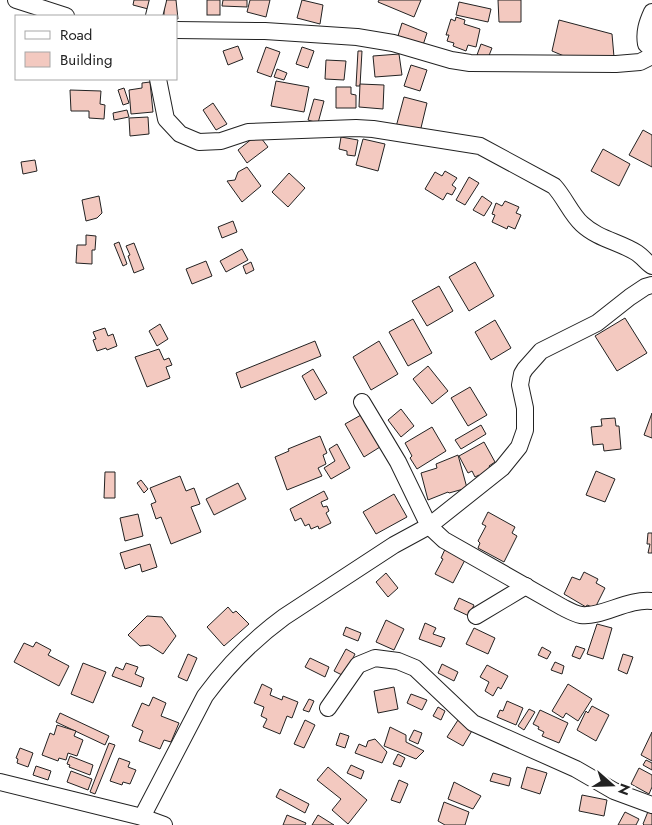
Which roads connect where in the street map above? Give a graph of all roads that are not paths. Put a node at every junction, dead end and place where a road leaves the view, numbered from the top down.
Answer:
1 (16, 0) edge
2 (158, 0) edge
3 (652, 12) edge
4 (63, 15) edge
5 (154, 15) edge
6 (178, 30) edge
7 (652, 49) edge
8 (652, 56) edge
9 (158, 80) edge
10 (652, 266) edge
11 (652, 285) edge
12 (362, 402) dead end
13 (429, 526) junction
14 (526, 586) junction
15 (652, 600) edge
16 (476, 616) dead end
17 (328, 708) dead end
18 (0, 782) edge
19 (652, 805) edge
20 (142, 817) junction
21 (164, 825) edge

1 - 4 street
2 - 5 street
3 - 7 street
6 - 8 street
9 - 10 street
11 - 13 street
12 - 13 street
13 - 14 street
13 - 20 street
14 - 15 street
14 - 16 street
17 - 19 street
18 - 20 street
20 - 21 street

